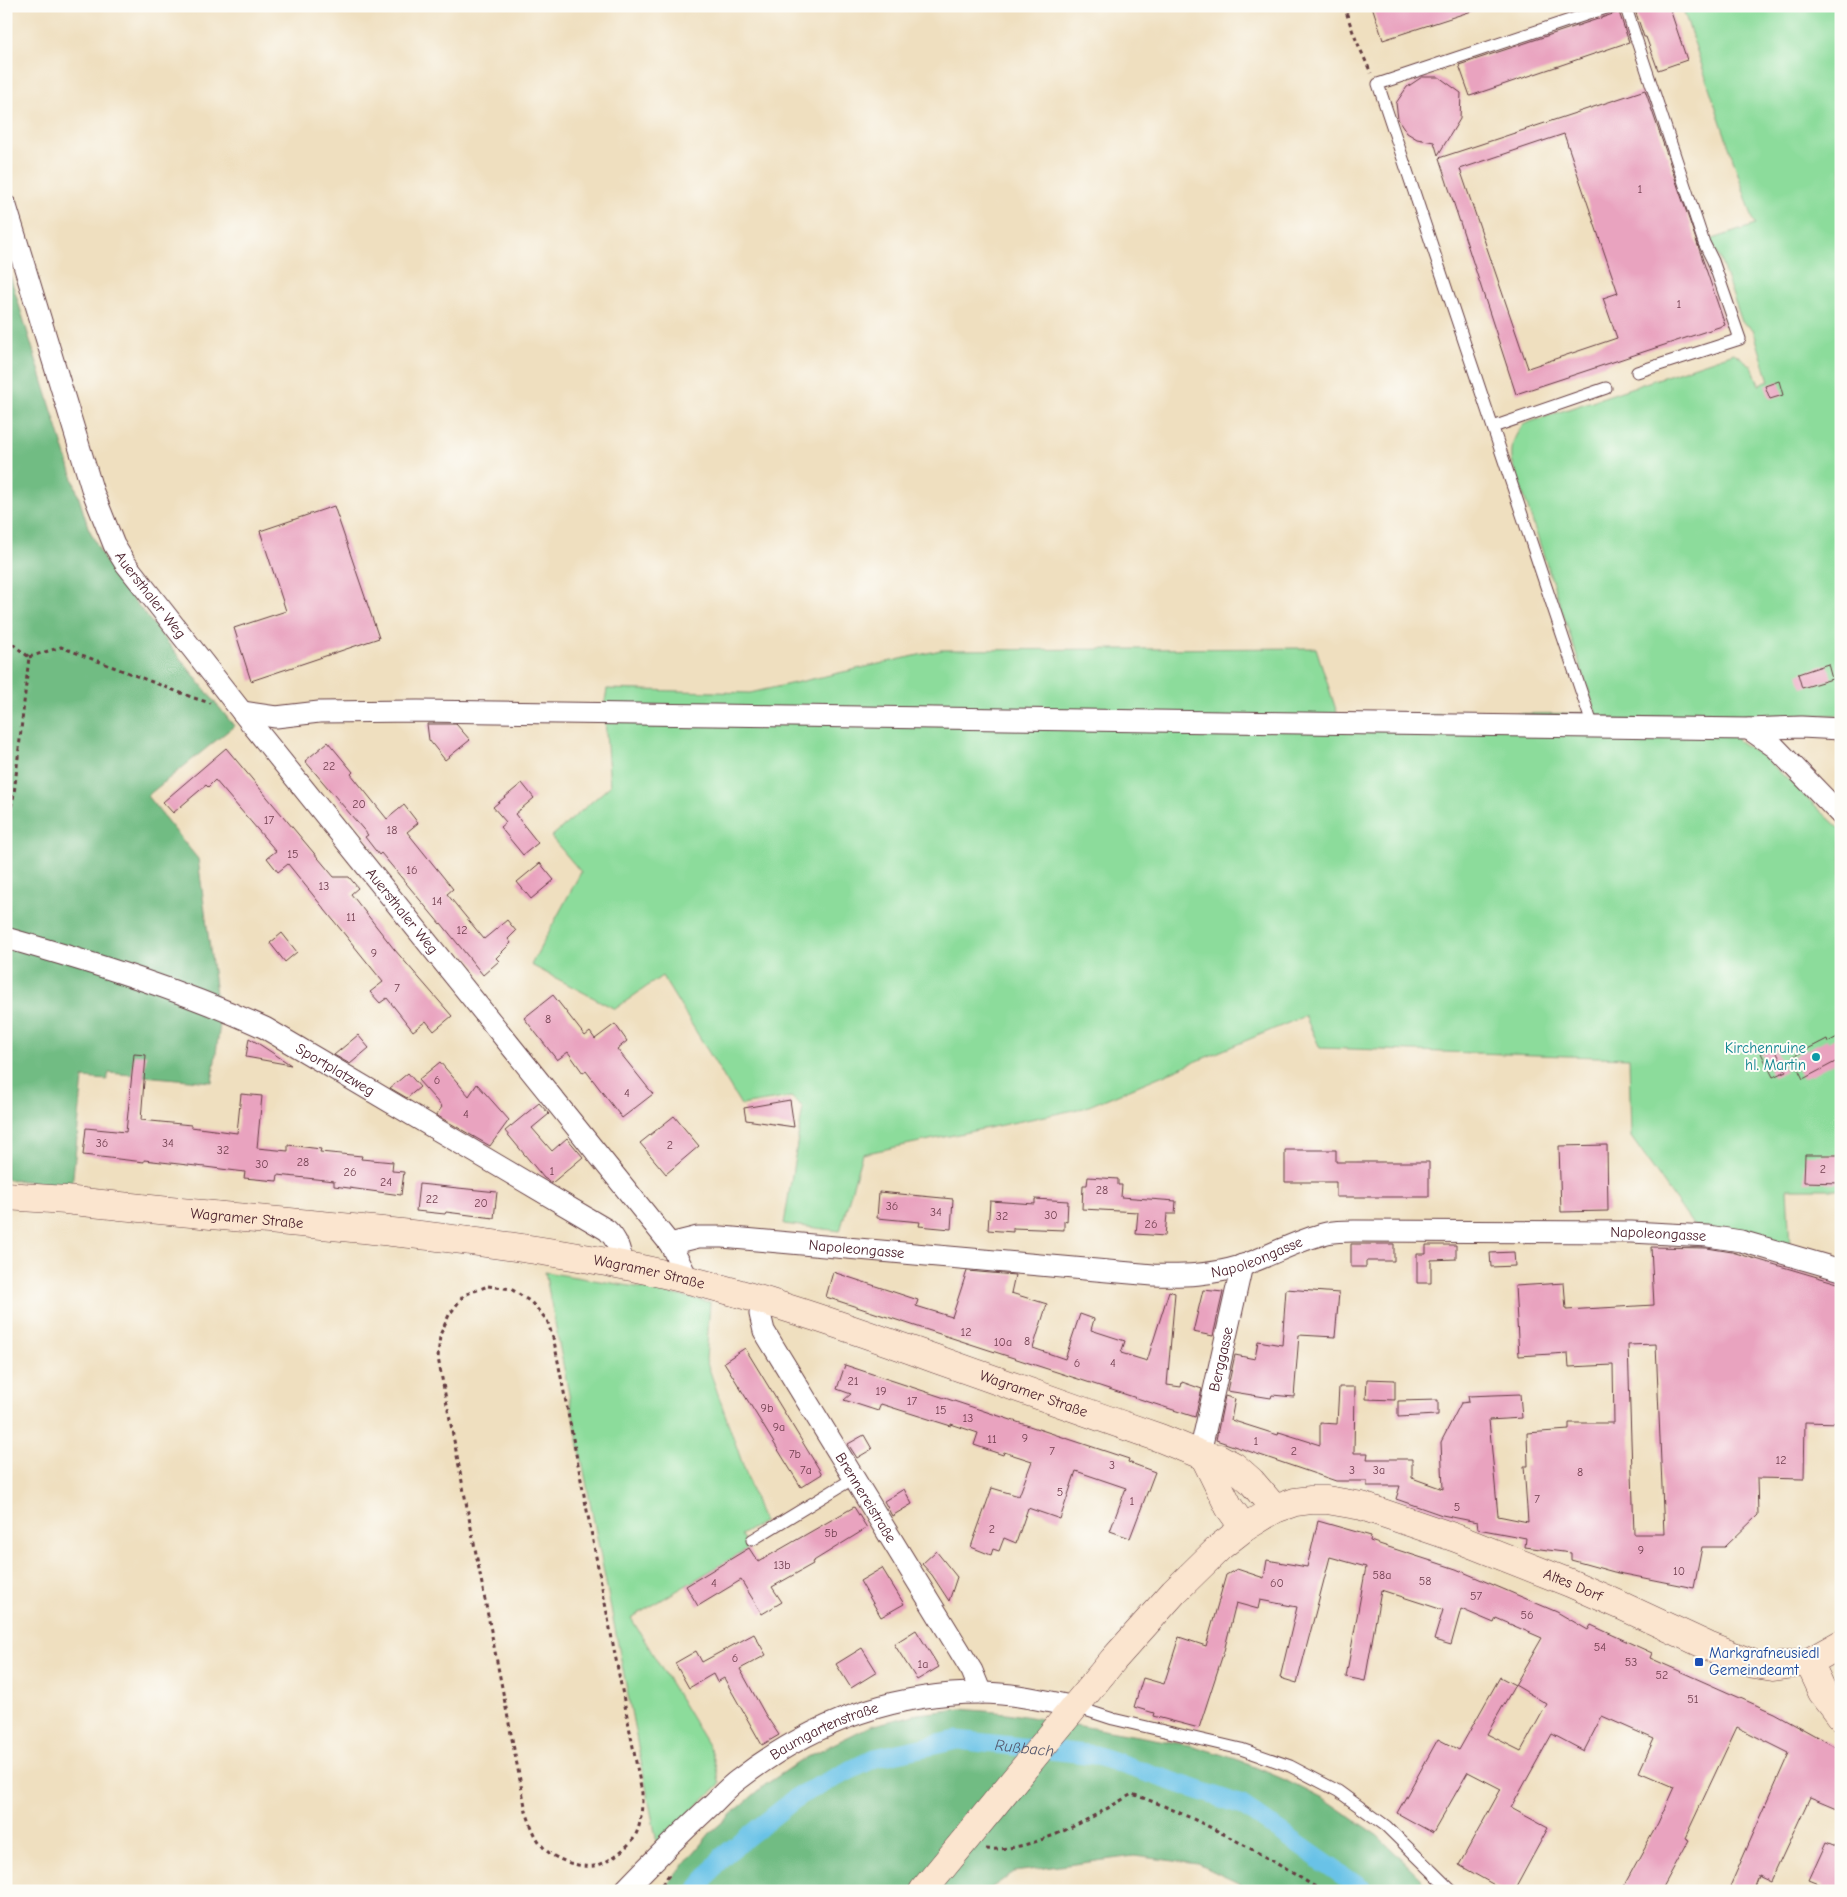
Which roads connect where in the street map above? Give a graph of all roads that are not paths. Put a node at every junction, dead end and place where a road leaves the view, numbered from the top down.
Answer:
1 (1612, 6) edge
2 (1623, 6) edge
3 (6, 206) edge
4 (1637, 372) dead end
5 (1606, 388) dead end
6 (1493, 426) junction
7 (242, 712) junction
8 (1593, 727) junction
9 (1749, 729) junction
10 (1841, 729) edge
11 (1841, 815) edge
12 (6, 938) edge
13 (6, 1196) edge
14 (670, 1244) junction
15 (623, 1265) junction
16 (1242, 1265) junction
17 (1841, 1270) edge
18 (688, 1279) junction
19 (762, 1299) junction
20 (1202, 1455) junction
21 (854, 1478) junction
22 (1275, 1509) junction
23 (1244, 1528) junction
24 (752, 1540) dead end
25 (1841, 1644) edge
26 (1809, 1662) junction
27 (981, 1692) junction
28 (1841, 1716) edge
29 (1066, 1717) junction
30 (624, 1891) edge
31 (923, 1891) edge
32 (1452, 1891) edge

1 - 6 lane
2 - 4 lane
3 - 7 street, Auersthaler Weg
5 - 6 lane
6 - 8 lane
7 - 8 street
7 - 14 street, Auersthaler Weg
8 - 9 street
9 - 10 street
9 - 11 street
12 - 15 street, Sportplatzweg
13 - 15 main road, Wagramer Straße
14 - 16 street, Napoleongasse
14 - 18 street, Auersthaler Weg
15 - 18 main road, Wagramer Straße
16 - 17 street, Napoleongasse
16 - 20 street, Berggasse
18 - 19 main road, Wagramer Straße
19 - 20 main road, Wagramer Straße
19 - 21 street, Brennereistraße
20 - 22 main road, Wagramer Straße
20 - 23 main road
21 - 24 lane
21 - 27 street, Brennereistraße
22 - 23 main road, Altes Dorf
22 - 26 main road, Altes Dorf
23 - 29 main road, Altes Dorf
25 - 26 main road
26 - 28 main road
27 - 29 street, Baumgartenstraße
27 - 30 street, Baumgartenstraße
29 - 31 main road, Altes Dorf
29 - 32 lane

